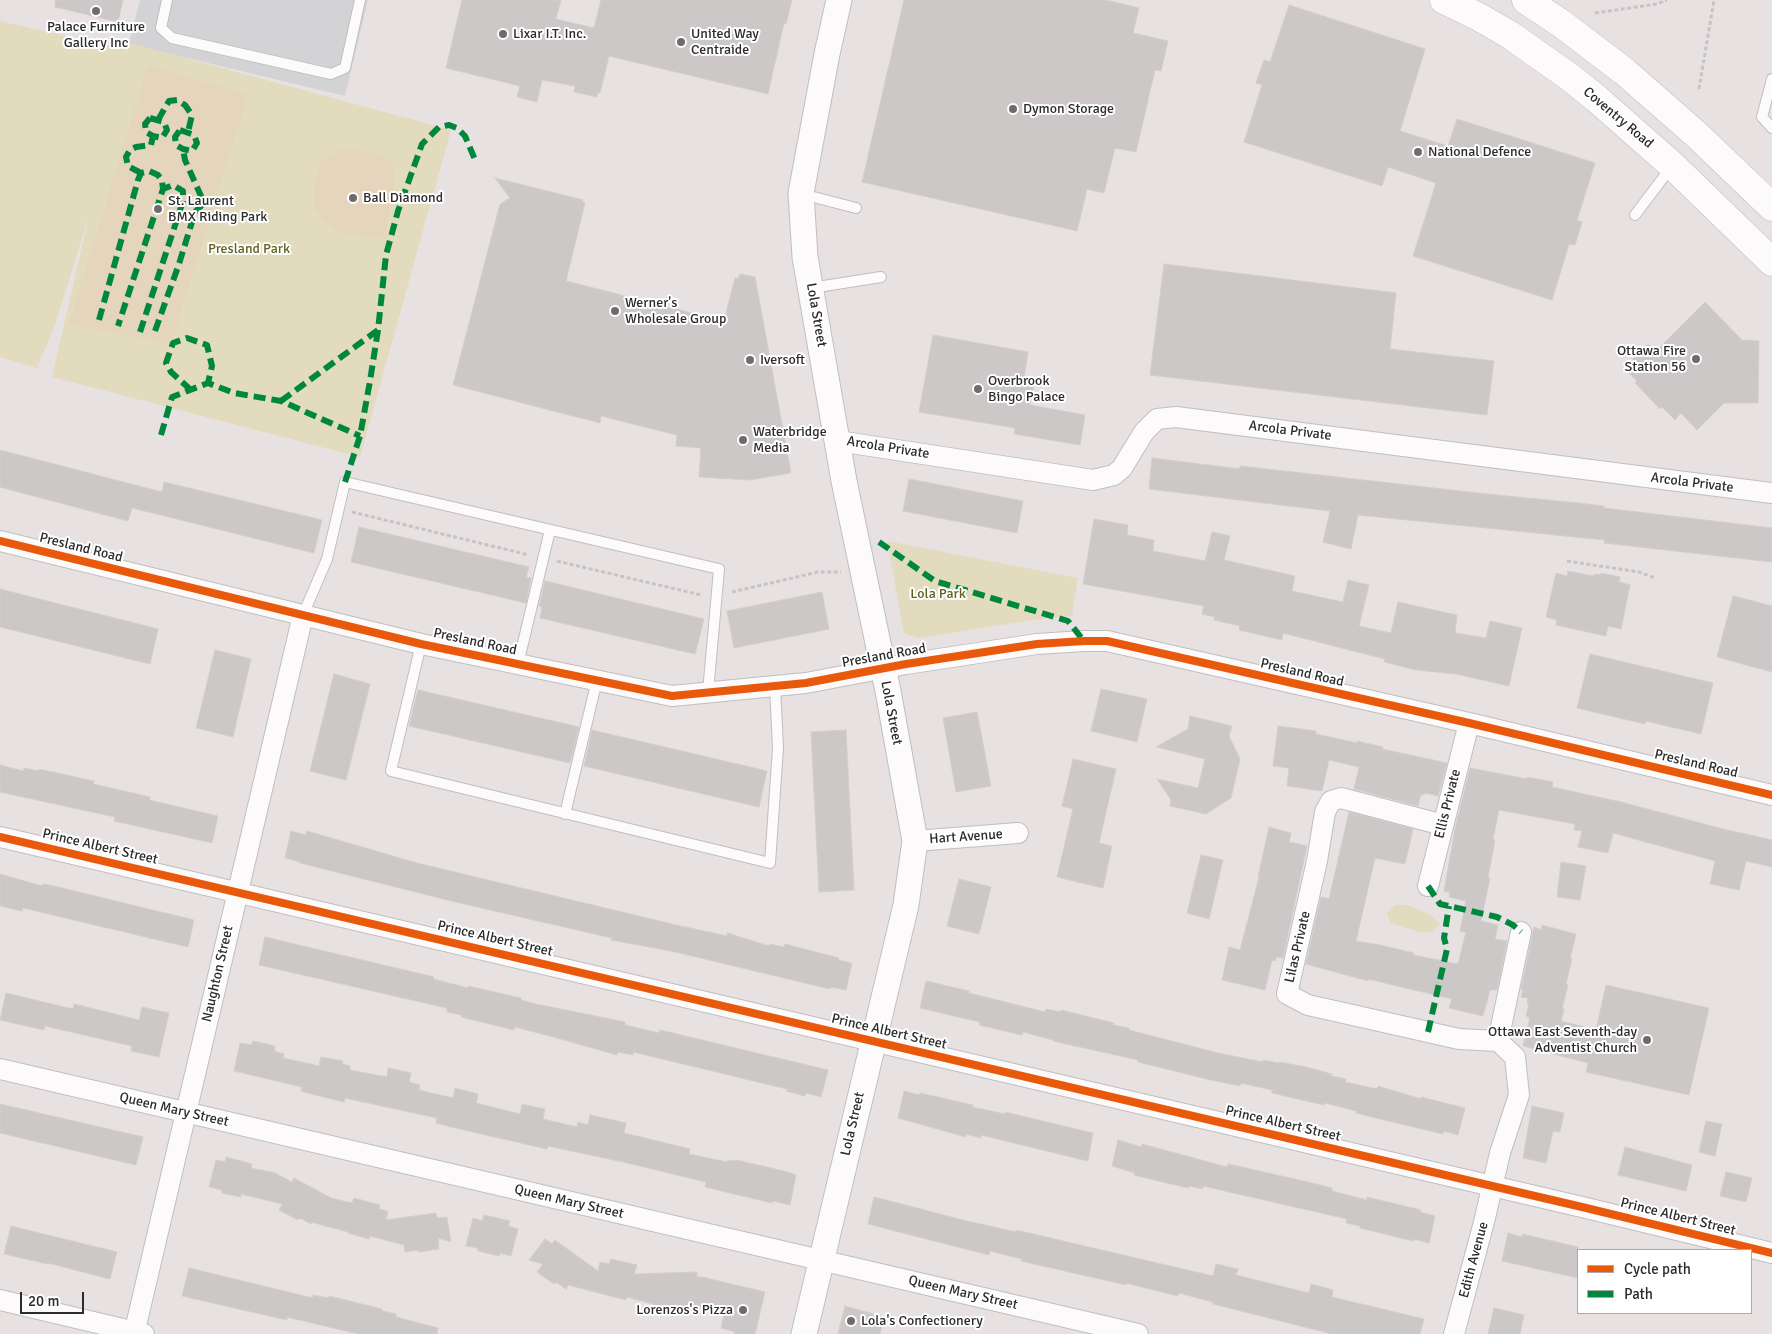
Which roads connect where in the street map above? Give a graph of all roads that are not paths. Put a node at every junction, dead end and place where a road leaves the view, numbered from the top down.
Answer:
1 (167, 0) edge
2 (360, 0) edge
3 (839, 0) edge
4 (1444, 0) edge
5 (1526, 0) edge
6 (1772, 80) edge
7 (1772, 128) edge
8 (1673, 166) junction
9 (801, 194) junction
10 (1772, 207) edge
11 (856, 208) dead end
12 (1635, 215) dead end
13 (1772, 262) edge
14 (881, 277) dead end
15 (811, 288) junction
16 (838, 440) junction
17 (1772, 493) edge
18 (550, 530) junction
19 (0, 541) edge
20 (303, 615) junction
21 (421, 644) junction
22 (518, 664) junction
23 (882, 668) junction
24 (597, 680) junction
25 (775, 686) junction
26 (708, 692) junction
27 (1469, 723) junction
28 (1772, 794) edge
29 (565, 814) junction
30 (1443, 825) junction
31 (1018, 833) dead end
32 (0, 837) edge
33 (915, 841) junction
34 (1428, 886) dead end
35 (237, 891) junction
36 (1521, 932) dead end
37 (873, 1041) junction
38 (1498, 1041) junction
39 (0, 1069) edge
40 (186, 1114) junction
41 (1492, 1186) junction
42 (1772, 1253) edge
43 (821, 1261) junction
44 (0, 1300) edge
45 (137, 1333) edge
46 (804, 1334) edge
47 (1138, 1334) edge
48 (1454, 1334) edge

1 - 2 lane
3 - 9 street, Lola Street
4 - 8 main road, Coventry Road
5 - 10 main road
6 - 7 lane
8 - 12 lane
8 - 13 main road, Coventry Road
9 - 11 lane
9 - 15 street, Lola Street
14 - 15 lane
15 - 16 street, Lola Street
16 - 17 street, Arcola Private
16 - 23 street, Lola Street
18 - 20 lane
18 - 22 lane
18 - 26 lane
19 - 20 street, Presland Road
20 - 21 street, Presland Road
20 - 35 street, Naughton Street
21 - 22 street, Presland Road
21 - 29 lane
22 - 24 street, Presland Road
23 - 25 street, Presland Road
23 - 27 street, Presland Road
23 - 33 street, Lola Street
24 - 26 street, Presland Road
24 - 29 lane
25 - 26 street, Presland Road
25 - 29 lane
27 - 28 street, Presland Road
27 - 30 street, Ellis Private
30 - 34 street, Ellis Private
30 - 38 street, Lilas Private
31 - 33 street, Hart Avenue
32 - 35 street, Prince Albert Street
33 - 37 street, Lola Street
35 - 37 street, Prince Albert Street
35 - 40 street, Naughton Street
36 - 38 street
37 - 41 street, Prince Albert Street
37 - 43 street, Lola Street
38 - 41 street, Edith Avenue
39 - 40 street, Queen Mary Street
40 - 43 street, Queen Mary Street
40 - 45 street, Naughton Street
41 - 42 street, Prince Albert Street
41 - 48 street, Edith Avenue
43 - 46 street, Lola Street
43 - 47 street, Queen Mary Street
44 - 45 street

